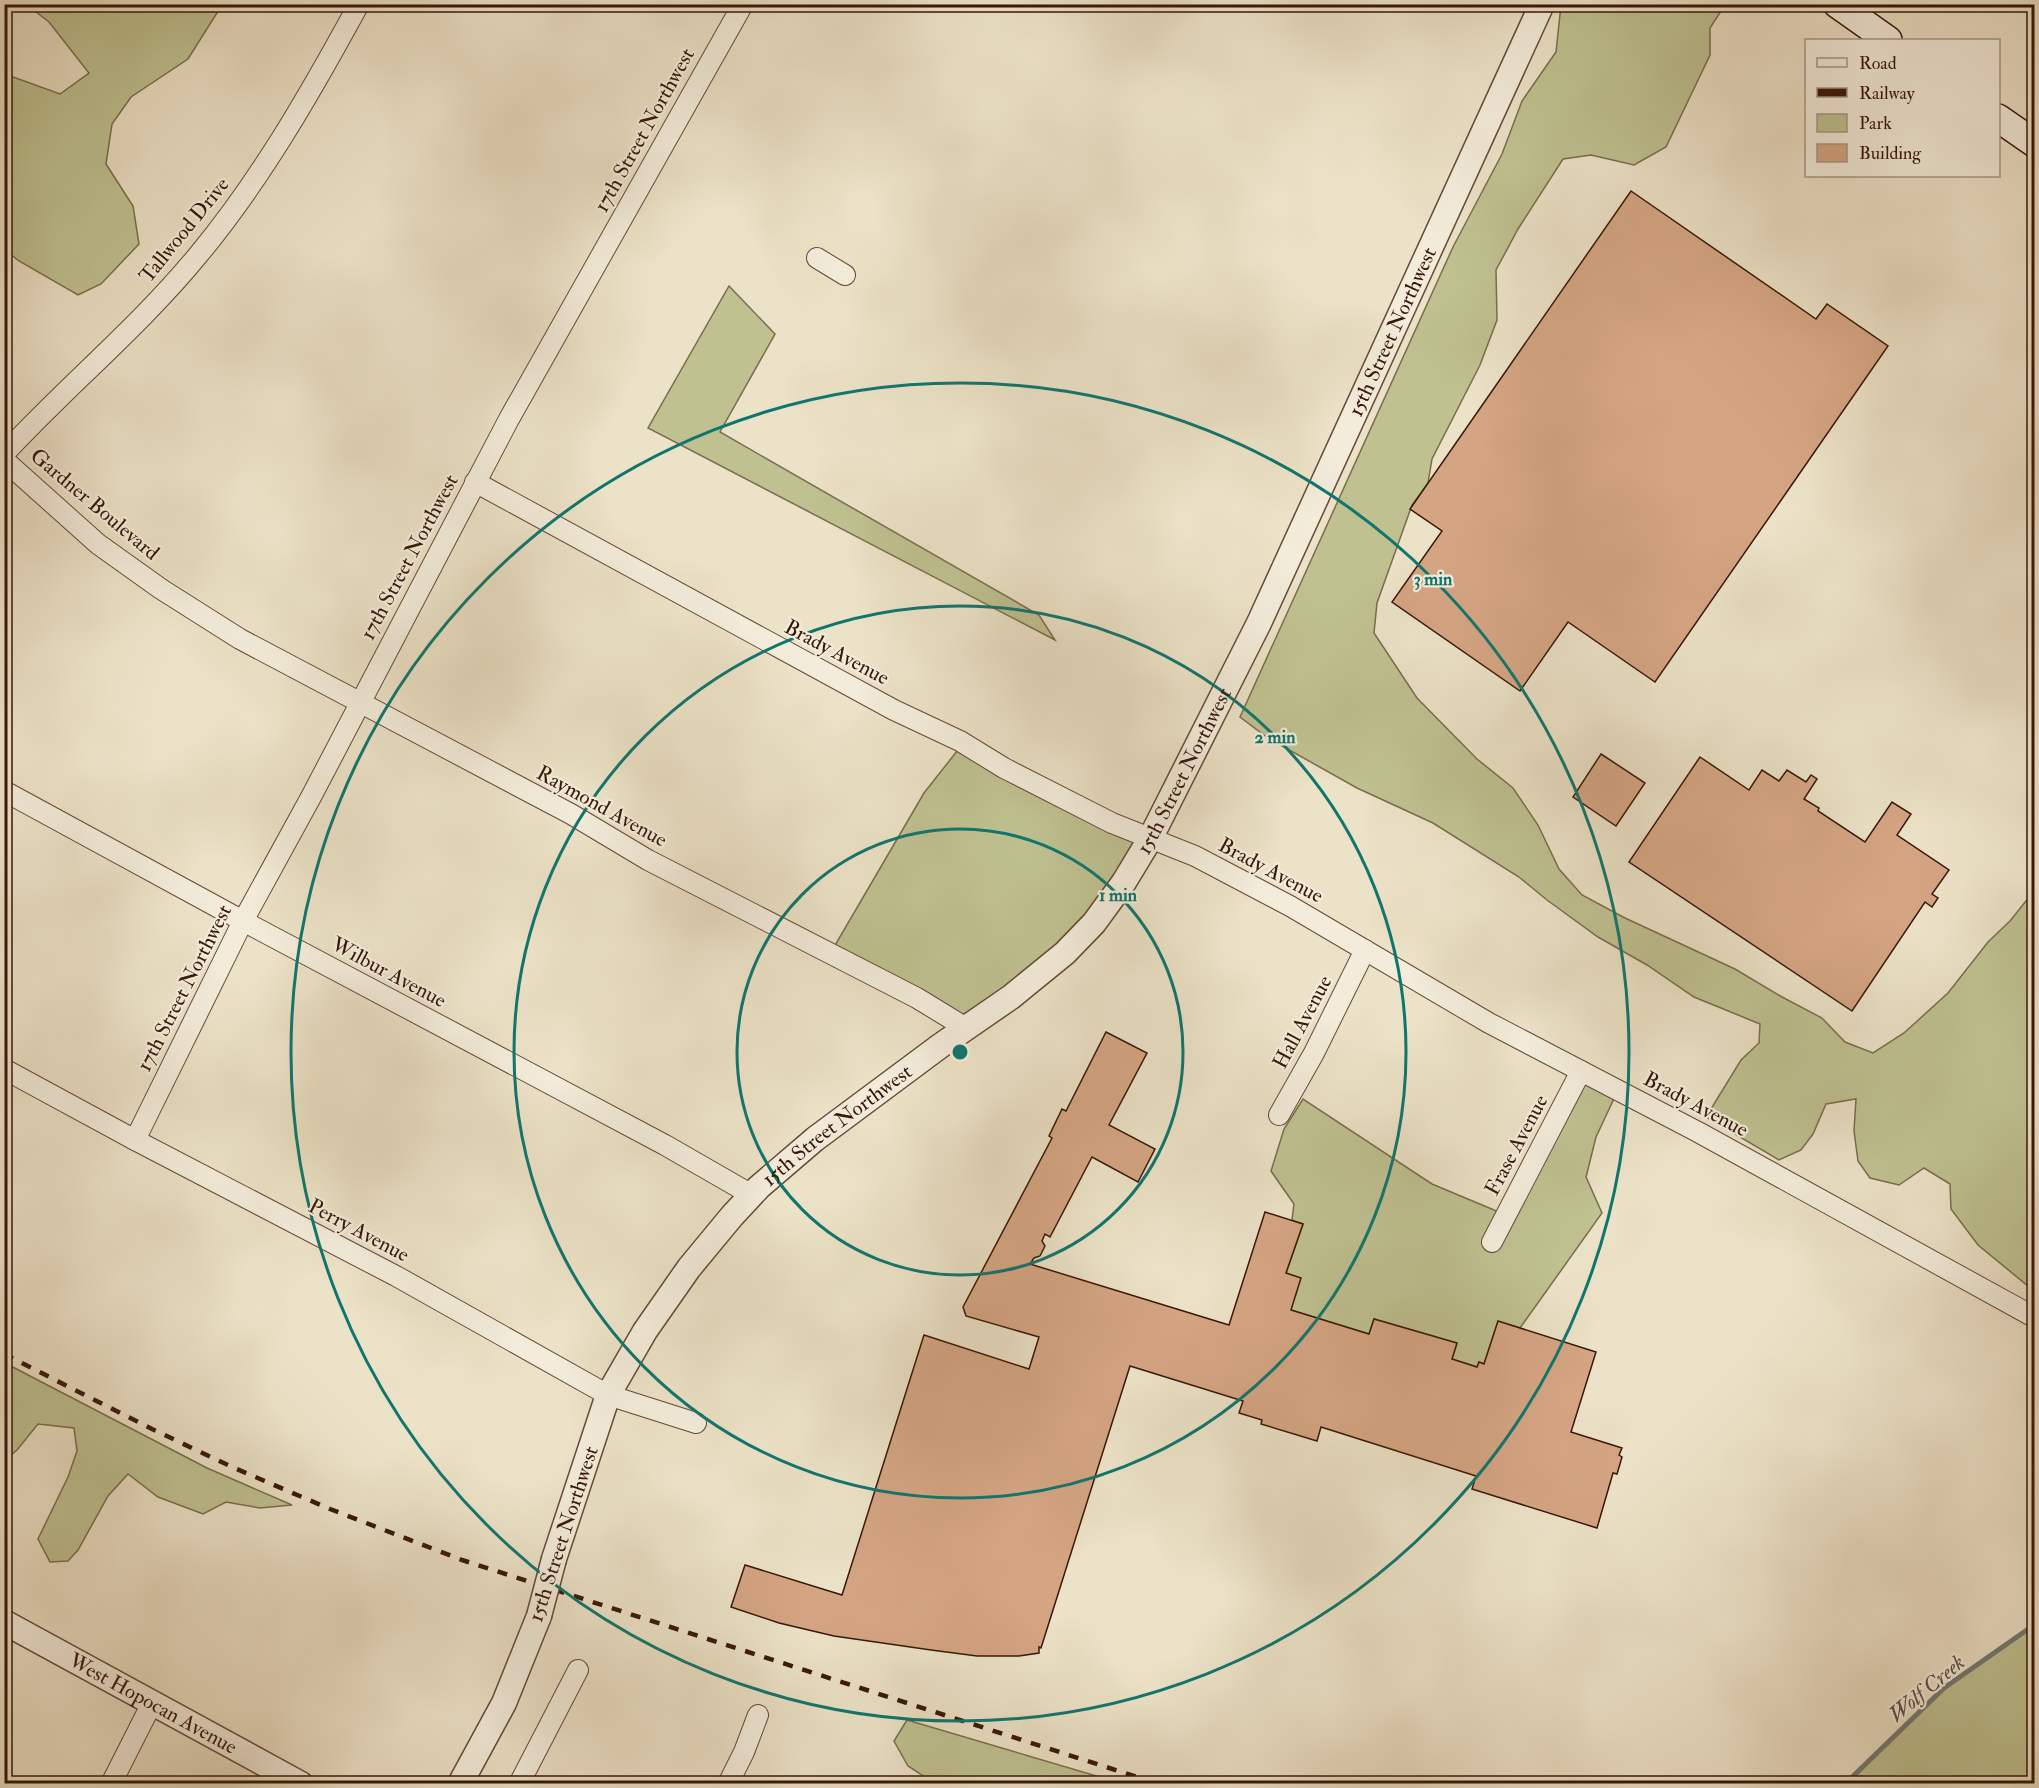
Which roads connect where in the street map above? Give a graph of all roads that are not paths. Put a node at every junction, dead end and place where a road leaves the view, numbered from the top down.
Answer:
1 (359, 4) edge
2 (743, 4) edge
3 (1542, 4) edge
4 (1837, 4) edge
5 (1887, 39) edge
6 (2000, 119) edge
7 (2034, 143) edge
8 (817, 258) dead end
9 (845, 275) dead end
10 (4, 454) edge
11 (4, 460) edge
12 (475, 483) junction
13 (216, 624) joint
14 (360, 702) junction
15 (4, 791) edge
16 (1150, 839) junction
17 (243, 921) junction
18 (1365, 950) junction
19 (966, 1028) junction
20 (4, 1069) edge
21 (1581, 1071) junction
22 (1279, 1114) dead end
23 (135, 1140) junction
24 (752, 1195) junction
25 (1492, 1242) dead end
26 (2034, 1317) edge
27 (608, 1395) junction
28 (696, 1423) dead end
29 (4, 1622) edge
30 (578, 1670) dead end
31 (152, 1703) junction
32 (758, 1715) dead end
33 (111, 1784) edge
34 (301, 1784) edge
35 (460, 1784) edge
36 (519, 1784) edge
37 (728, 1784) edge

1 - 10 street, Tallwood Drive
2 - 12 street, 17th Street Northwest
3 - 16 street, 15th Street Northwest
4 - 5 main road
6 - 7 main road
8 - 9 street
11 - 13 street, Gardner Boulevard
12 - 14 street, 17th Street Northwest
12 - 16 street, Brady Avenue
13 - 14 street, Raymond Avenue
14 - 17 street, 17th Street Northwest
14 - 19 street, Raymond Avenue
15 - 17 street, Wilbur Avenue
16 - 18 street, Brady Avenue
16 - 19 street, 15th Street Northwest
17 - 23 street, 17th Street Northwest
17 - 24 street, Wilbur Avenue
18 - 21 street, Brady Avenue
18 - 22 street, Hall Avenue
19 - 24 street, 15th Street Northwest
20 - 23 street, Perry Avenue
21 - 25 street, Frase Avenue
21 - 26 street, Brady Avenue
23 - 27 street, Perry Avenue
24 - 27 street, 15th Street Northwest
27 - 28 street, Perry Avenue
27 - 35 street, 15th Street Northwest, bridge
29 - 31 street, West Hopocan Avenue
30 - 36 street
31 - 33 street
31 - 34 street, West Hopocan Avenue
32 - 37 street

